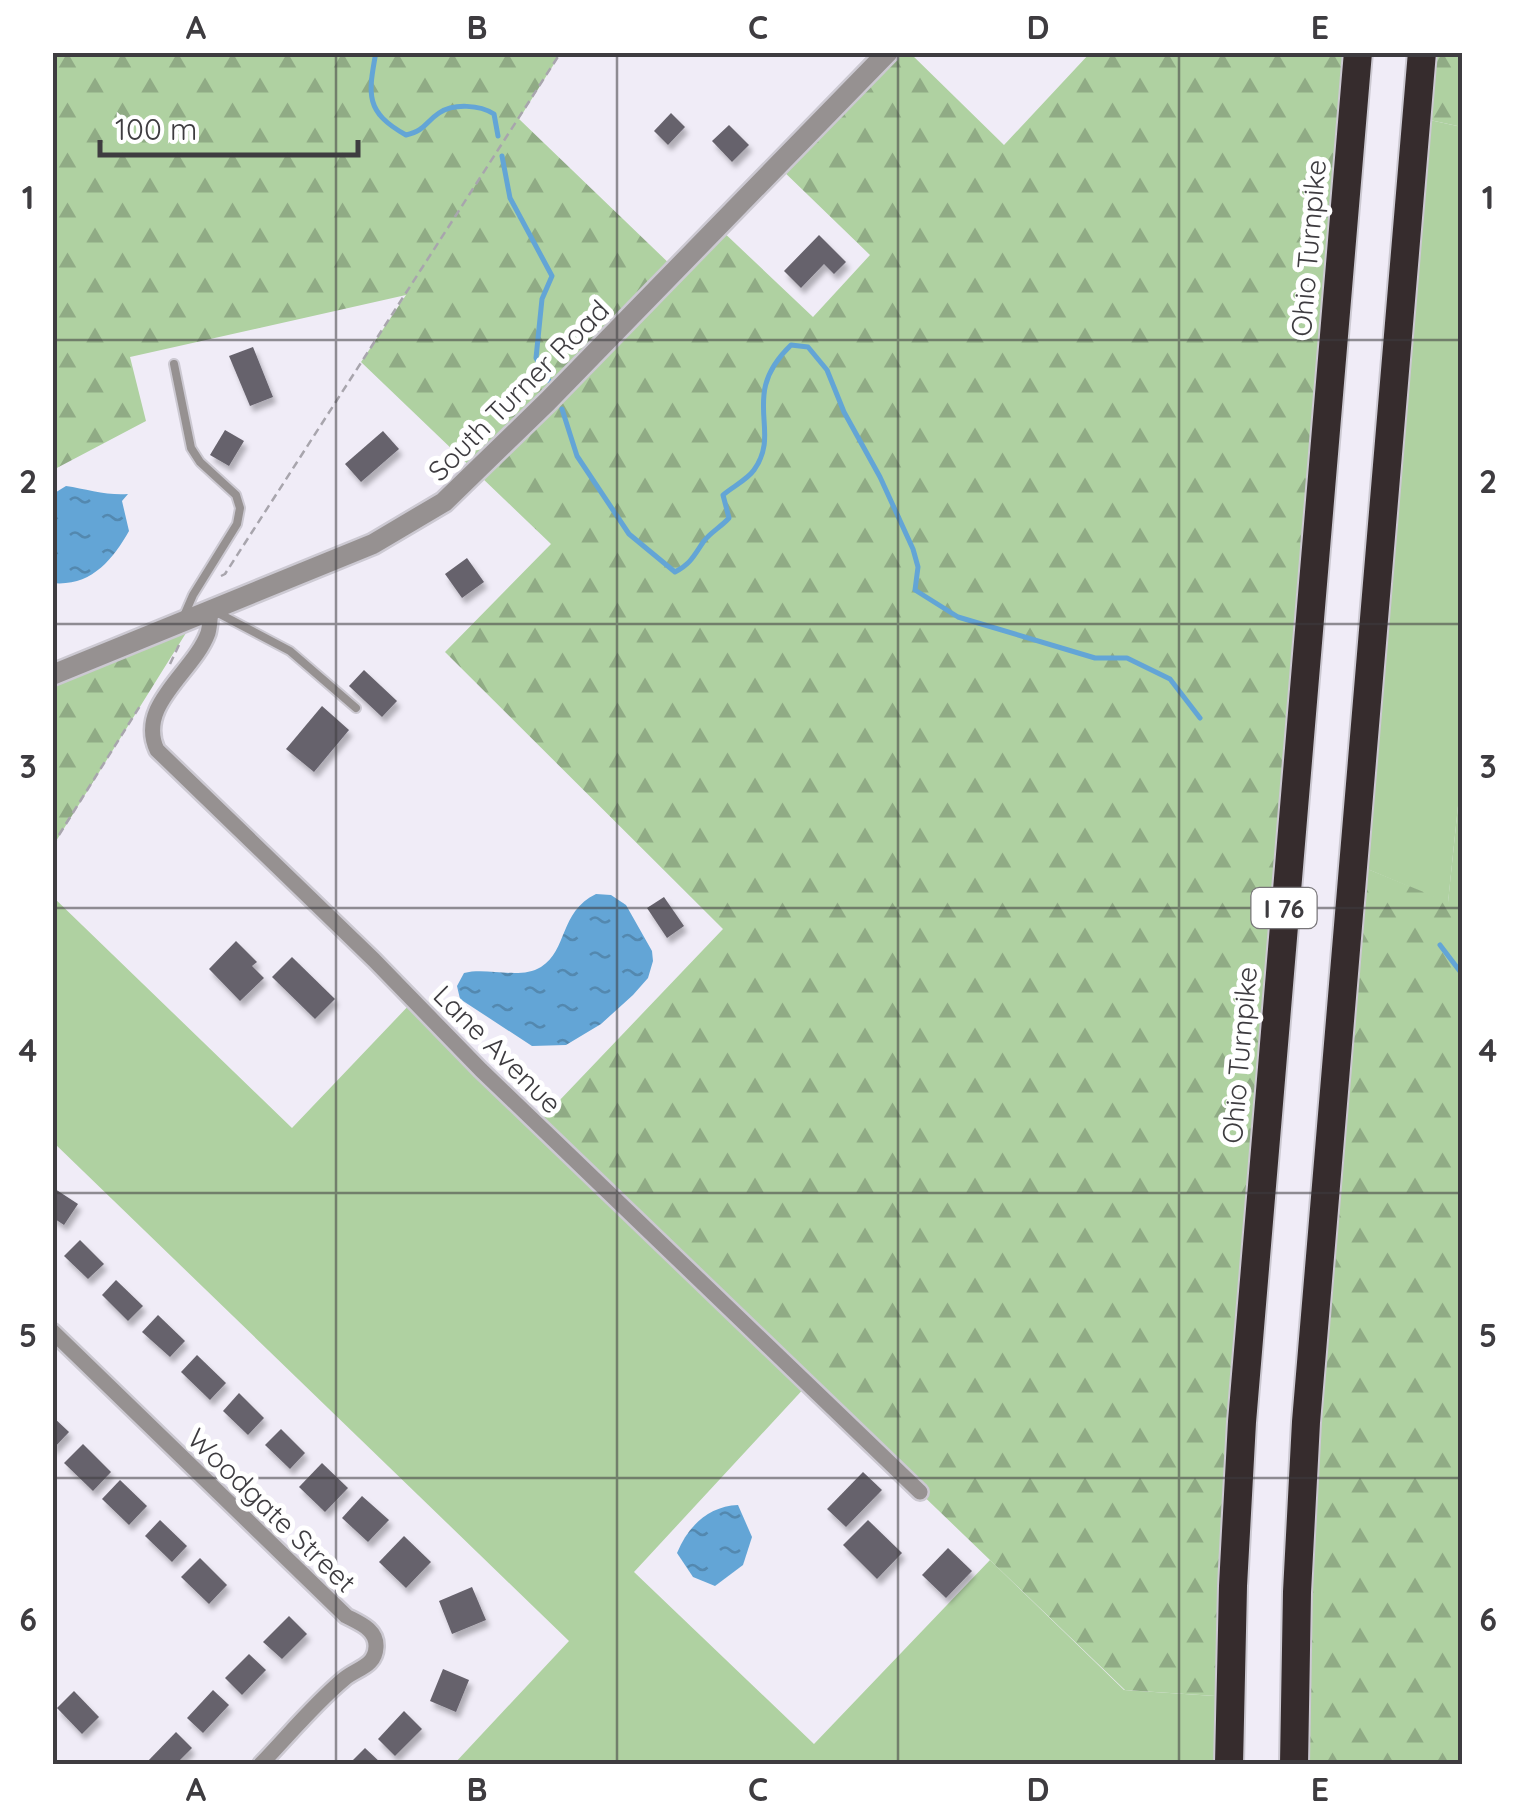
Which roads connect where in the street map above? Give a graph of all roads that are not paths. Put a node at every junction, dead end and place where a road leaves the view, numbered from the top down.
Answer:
1 (888, 52) edge
2 (1358, 52) edge
3 (1422, 52) edge
4 (174, 364) dead end
5 (211, 610) junction
6 (181, 632) junction
7 (52, 675) edge
8 (356, 708) dead end
9 (52, 1332) edge
10 (920, 1492) dead end
11 (261, 1764) edge
12 (1230, 1764) edge
13 (1294, 1764) edge

1 - 5 street, South Turner Road
2 - 12 highway, Ohio Turnpike / I 76
3 - 13 highway, I 76
4 - 6 lane
5 - 6 street, South Turner Road
5 - 8 lane
5 - 10 street, Lane Avenue
6 - 7 street, South Turner Road
9 - 11 street, Woodgate Street

